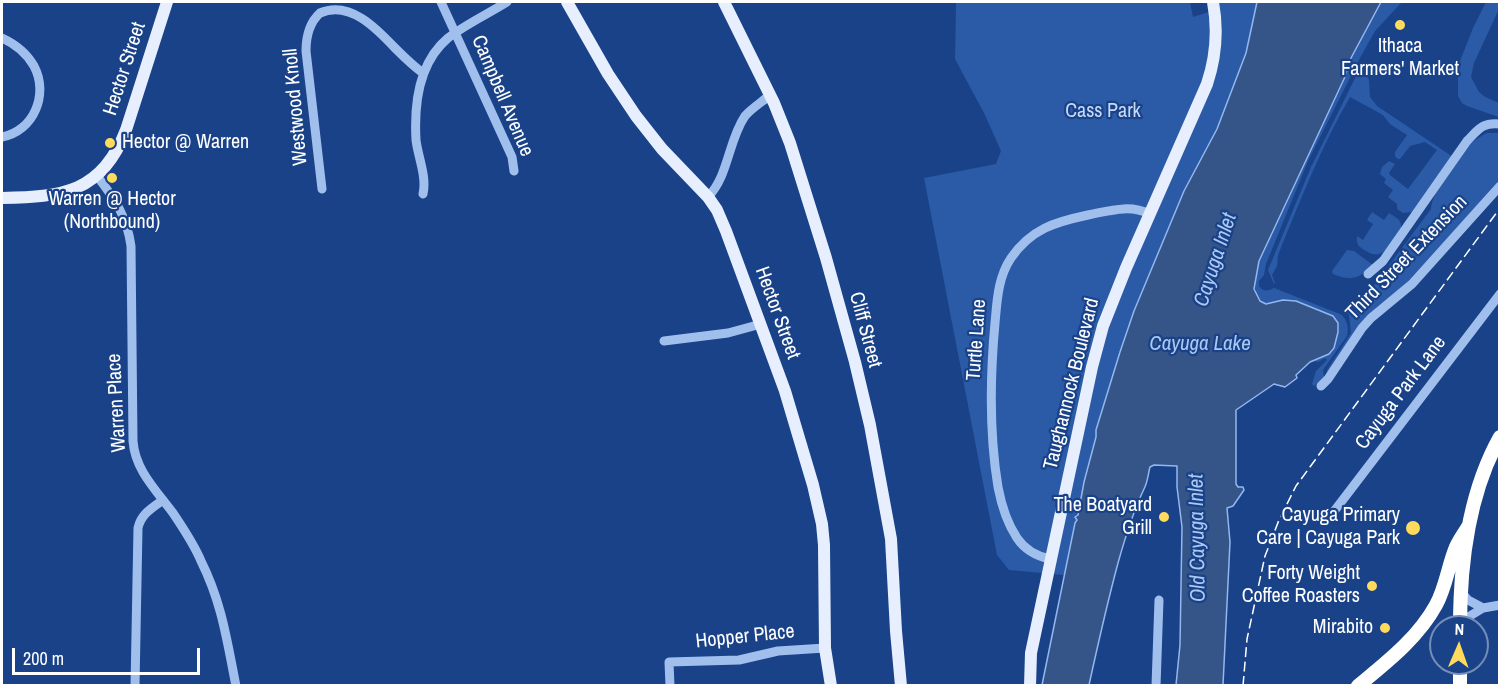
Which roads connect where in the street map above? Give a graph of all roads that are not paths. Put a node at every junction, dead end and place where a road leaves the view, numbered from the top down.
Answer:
1 (167, 2) edge
2 (441, 2) edge
3 (507, 2) edge
4 (567, 2) edge
5 (724, 2) edge
6 (1213, 2) edge
7 (456, 33) junction
8 (2, 38) edge
9 (423, 73) junction
10 (770, 95) junction
11 (1500, 124) edge
12 (2, 137) edge
13 (514, 171) dead end
14 (97, 176) junction
15 (1500, 186) edge
16 (322, 189) dead end
17 (423, 194) dead end
18 (708, 197) junction
19 (2, 198) edge
20 (1150, 214) junction
21 (1368, 274) dead end
22 (1500, 294) edge
23 (761, 324) junction
24 (664, 340) dead end
25 (1321, 386) dead end
26 (1500, 437) edge
27 (163, 500) junction
28 (1332, 514) dead end
29 (1468, 526) junction
30 (1050, 559) junction
31 (1461, 592) junction
32 (1159, 600) dead end
33 (1500, 605) edge
34 (1483, 608) junction
35 (1460, 615) edge
36 (1473, 615) edge
37 (825, 648) junction
38 (135, 686) edge
39 (236, 686) edge
40 (670, 686) edge
41 (831, 686) edge
42 (901, 686) edge
43 (1030, 686) edge
44 (1156, 686) edge
45 (1358, 686) edge

1 - 14 main road, Hector Street
2 - 7 street, Campbell Avenue
3 - 7 street
4 - 18 main road, Hector Street
5 - 10 main road, Cliff Street
6 - 20 main road, Taughannock Boulevard
7 - 9 street
7 - 13 street, Campbell Avenue
8 - 12 street
9 - 16 street, Westwood Knoll
9 - 17 street
10 - 18 street
10 - 42 main road, Cliff Street
11 - 21 street
14 - 19 main road
14 - 27 street, Warren Place
15 - 25 street, Third Street Extension
18 - 23 main road, Hector Street
20 - 30 main road, Taughannock Boulevard
20 - 30 street, Turtle Lane
22 - 28 street, Cayuga Park Lane
23 - 24 street
23 - 37 main road, Hector Street
26 - 29 highway
27 - 38 street
27 - 39 street, Warren Place
29 - 31 highway
29 - 45 highway
30 - 43 main road, Taughannock Boulevard
31 - 34 street
31 - 35 highway
32 - 44 street
33 - 34 street
34 - 36 street
37 - 40 street, Hopper Place
37 - 41 main road, Hector Street

